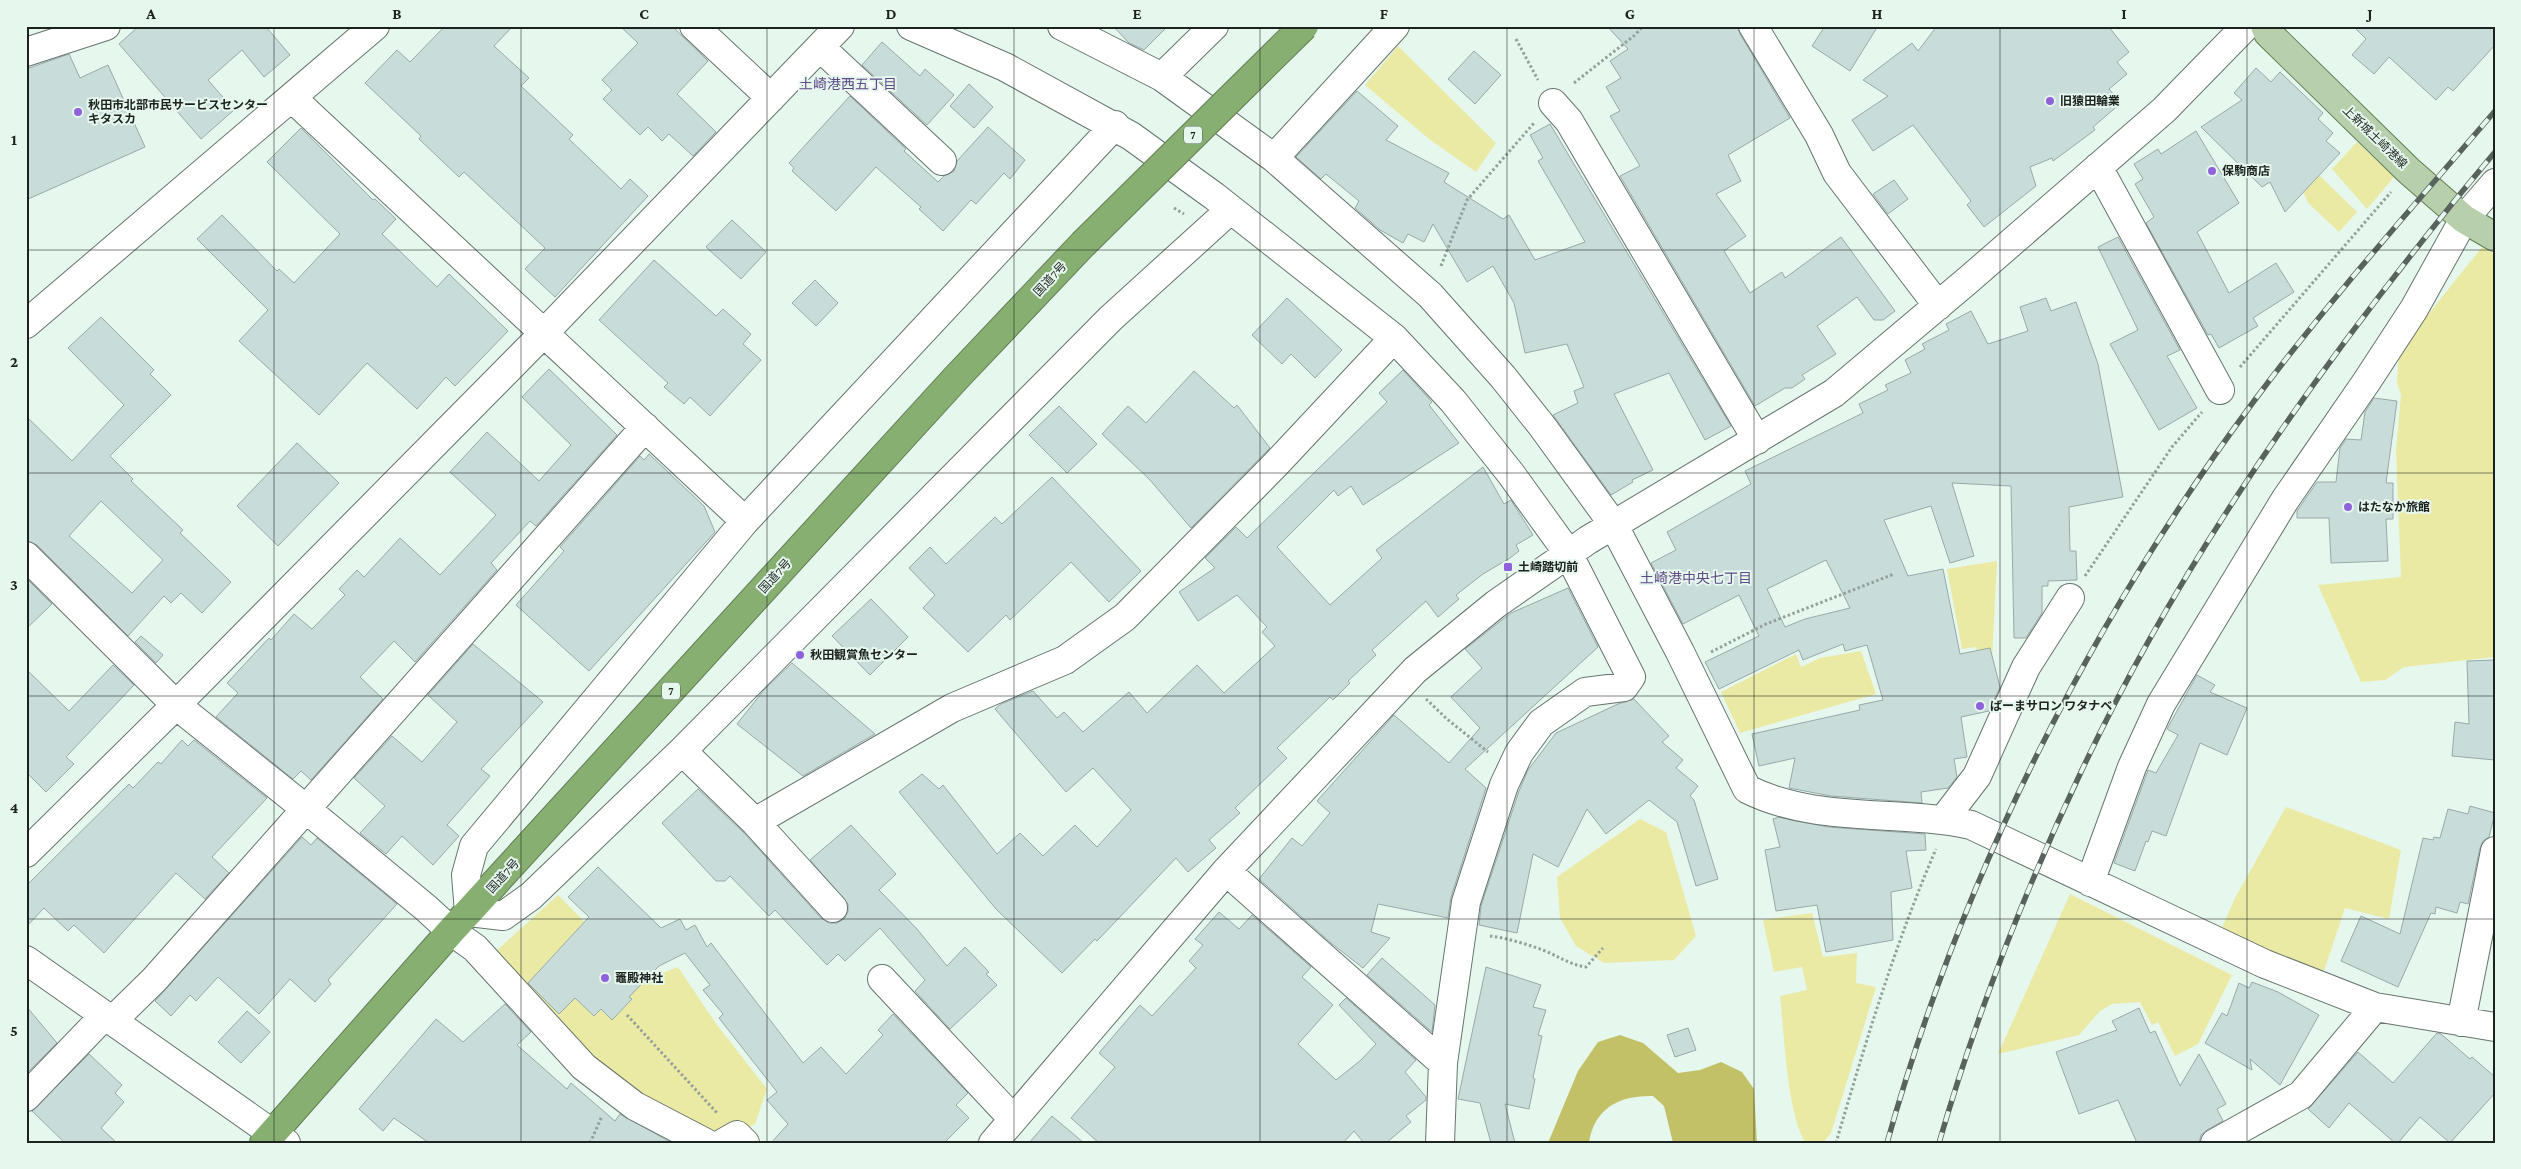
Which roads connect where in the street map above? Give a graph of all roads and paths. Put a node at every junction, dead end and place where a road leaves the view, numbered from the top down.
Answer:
1 (106, 26) edge
2 (374, 26) edge
3 (694, 26) edge
4 (840, 26) edge
5 (911, 26) edge
6 (1214, 26) edge
7 (1304, 26) edge
8 (1395, 26) edge
9 (1643, 26) edge
10 (1753, 26) edge
11 (2246, 26) edge
12 (2265, 26) edge
13 (1075, 29) edge
14 (1516, 39) dead end
15 (820, 47) junction
16 (26, 52) edge
17 (1162, 77) junction
18 (292, 98) junction
19 (771, 98) junction
20 (1554, 103) junction
21 (1115, 125) junction
22 (1274, 158) junction
23 (942, 161) dead end
24 (2098, 167) junction
25 (2495, 183) edge
26 (1230, 210) junction
27 (2464, 219) junction
28 (2495, 237) edge
29 (1430, 295) junction
30 (1938, 306) junction
31 (26, 324) edge
32 (544, 333) junction
33 (1394, 338) junction
34 (2220, 390) dead end
35 (645, 427) junction
36 (1757, 440) junction
37 (746, 521) junction
38 (1613, 524) junction
39 (1568, 553) junction
40 (26, 556) edge
41 (1894, 574) dead end
42 (2070, 598) dead end
43 (1686, 665) junction
44 (1406, 679) junction
45 (176, 706) junction
46 (682, 751) junction
47 (1513, 766) junction
48 (306, 809) junction
49 (1944, 819) junction
50 (755, 822) junction
51 (2495, 851) edge
52 (26, 853) edge
53 (1226, 871) junction
54 (2090, 882) junction
55 (833, 908) dead end
56 (460, 922) junction
57 (1462, 934) junction
58 (1603, 948) dead end
59 (26, 960) edge
60 (882, 979) dead end
61 (2374, 1007) junction
62 (628, 1015) dead end
63 (108, 1019) junction
64 (2461, 1022) junction
65 (2495, 1027) edge
66 (1443, 1063) junction
67 (26, 1097) edge
68 (1013, 1119) junction
69 (274, 1140) edge
70 (735, 1140) edge
71 (706, 1143) edge
72 (993, 1143) edge
73 (1440, 1143) edge
74 (1836, 1143) edge
75 (2215, 1143) edge

1 - 16 street
2 - 18 street
3 - 19 street
4 - 15 street
5 - 21 street
6 - 17 street
7 - 56 highway, 国道7号 / 7, bridge
8 - 22 street
9 - 20 path
10 - 30 street
11 - 24 street
12 - 27 main road, 上新城土崎港線
13 - 17 street
14 - 20 path
15 - 19 street
15 - 23 street
17 - 22 street
18 - 31 street
18 - 32 street
19 - 32 street
20 - 29 path
20 - 36 street
21 - 26 street
21 - 37 street
22 - 29 street
24 - 30 street
24 - 34 street
25 - 27 street
26 - 33 street
26 - 46 street
27 - 28 main road, 上新城土崎港線
27 - 54 street
29 - 38 street
30 - 36 street
32 - 35 street
32 - 45 street
33 - 39 street
33 - 50 street
35 - 37 street
35 - 48 street
36 - 38 street
37 - 56 street
38 - 39 street
38 - 43 street
39 - 44 street
39 - 47 street
40 - 45 street
41 - 43 path
42 - 49 street
43 - 49 street
44 - 47 path
44 - 53 street
45 - 48 street
45 - 52 street
46 - 50 street
46 - 56 street
47 - 57 street
48 - 56 street
48 - 63 street
49 - 54 street
49 - 74 path
50 - 55 street
51 - 64 street
53 - 66 street
53 - 68 street
54 - 61 street
56 - 69 highway, 国道7号 / 7
56 - 71 street
57 - 58 path
57 - 66 street
59 - 63 street
60 - 68 street
61 - 64 street
61 - 75 street
62 - 70 path
63 - 67 street
63 - 69 street
64 - 65 street
66 - 73 street
68 - 72 street

